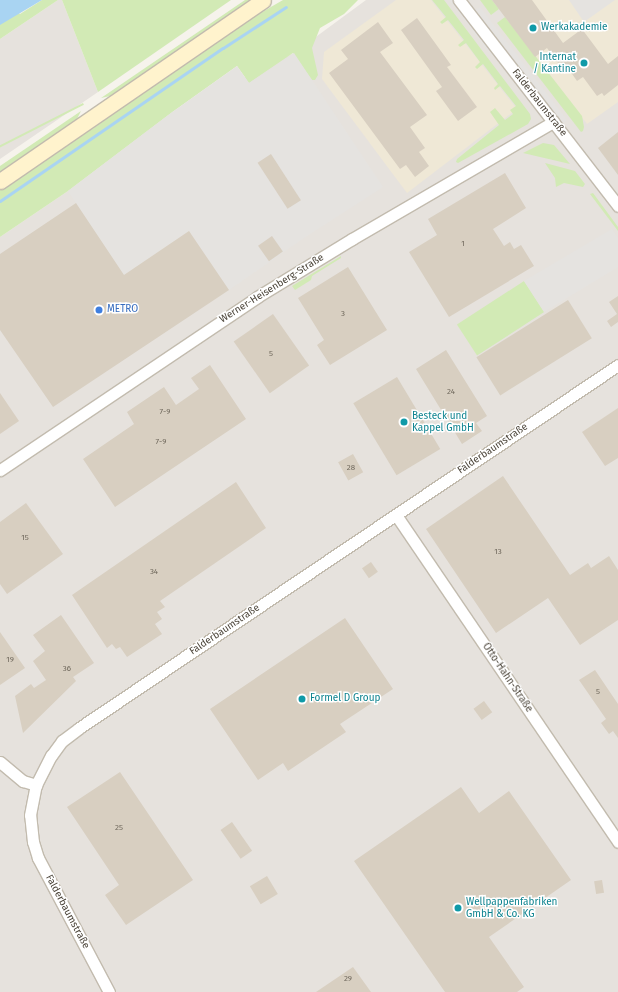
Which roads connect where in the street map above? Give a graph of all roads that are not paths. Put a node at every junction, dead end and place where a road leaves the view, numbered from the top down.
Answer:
1 (263, 0) edge
2 (274, 0) edge
3 (459, 0) edge
4 (234, 21) junction
5 (553, 122) junction
6 (0, 181) edge
7 (618, 206) edge
8 (618, 365) edge
9 (0, 470) edge
10 (396, 515) junction
11 (0, 762) edge
12 (36, 786) junction
13 (618, 842) edge
14 (110, 992) edge

1 - 4 main road
2 - 4 main road
3 - 5 street, Falderbaumstraße
4 - 6 main road
5 - 7 street, Falderbaumstraße
5 - 9 street, Werner-Heisenberg-Straße
8 - 10 street, Falderbaumstraße
10 - 12 street, Falderbaumstraße
10 - 13 street, Otto-Hahn-Straße
11 - 12 street
12 - 14 street, Falderbaumstraße

